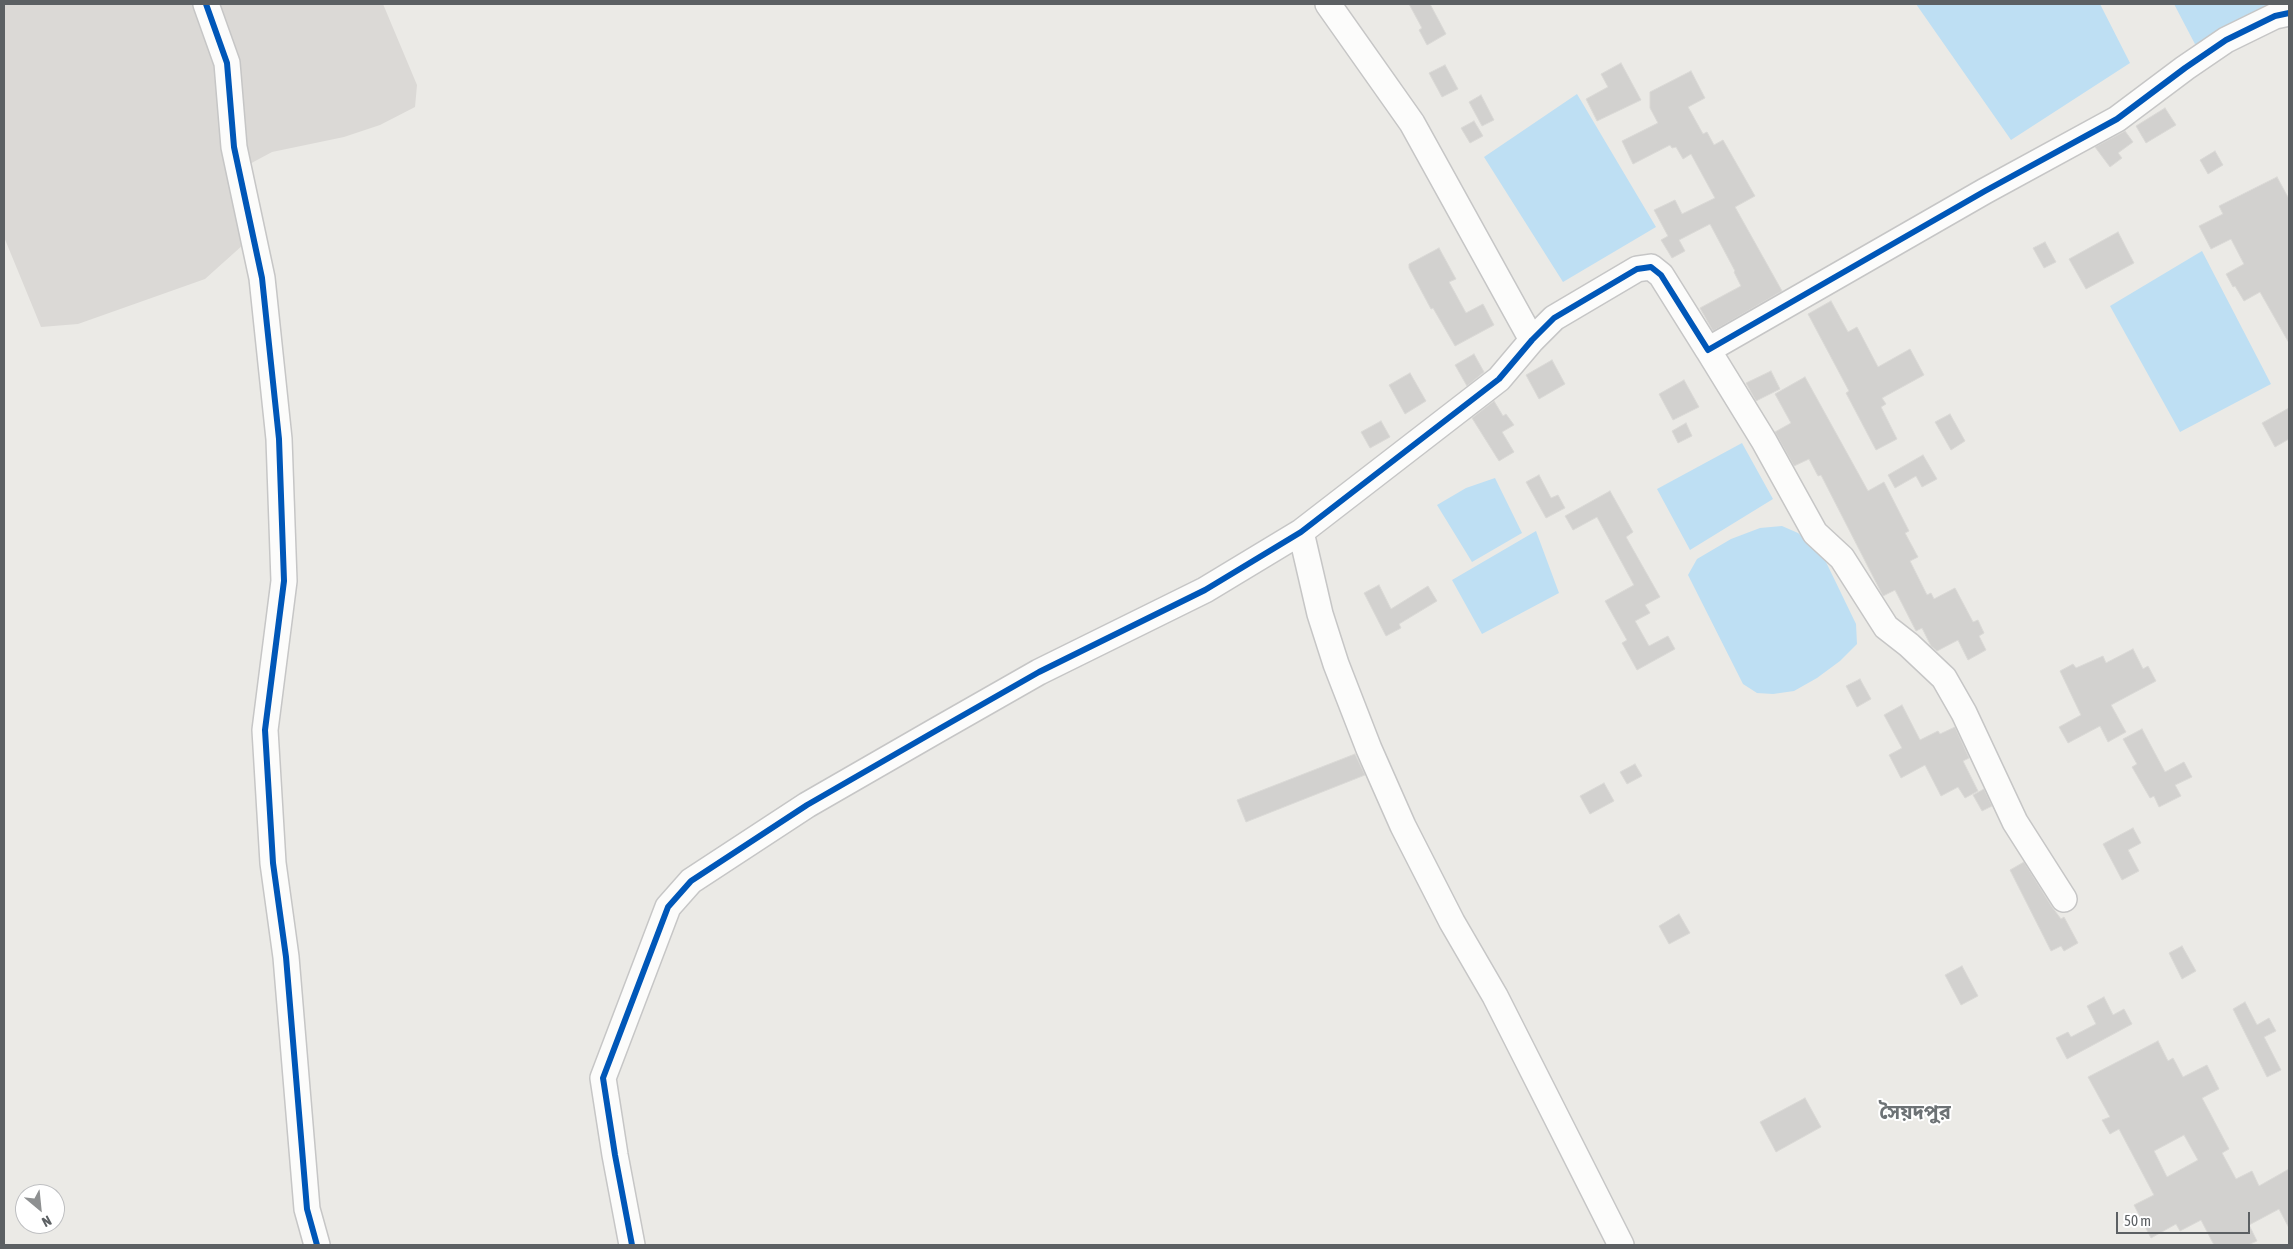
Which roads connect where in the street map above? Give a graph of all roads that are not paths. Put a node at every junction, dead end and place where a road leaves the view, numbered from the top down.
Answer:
1 (206, 4) edge
2 (1328, 4) edge
3 (2289, 13) edge
4 (1532, 340) junction
5 (1708, 350) junction
6 (1301, 532) junction
7 (2064, 899) dead end
8 (317, 1245) edge
9 (632, 1245) edge
10 (1621, 1245) edge

1 - 8 street
2 - 4 street
3 - 5 street
4 - 5 street
4 - 6 street
5 - 7 street
6 - 9 street
6 - 10 street

